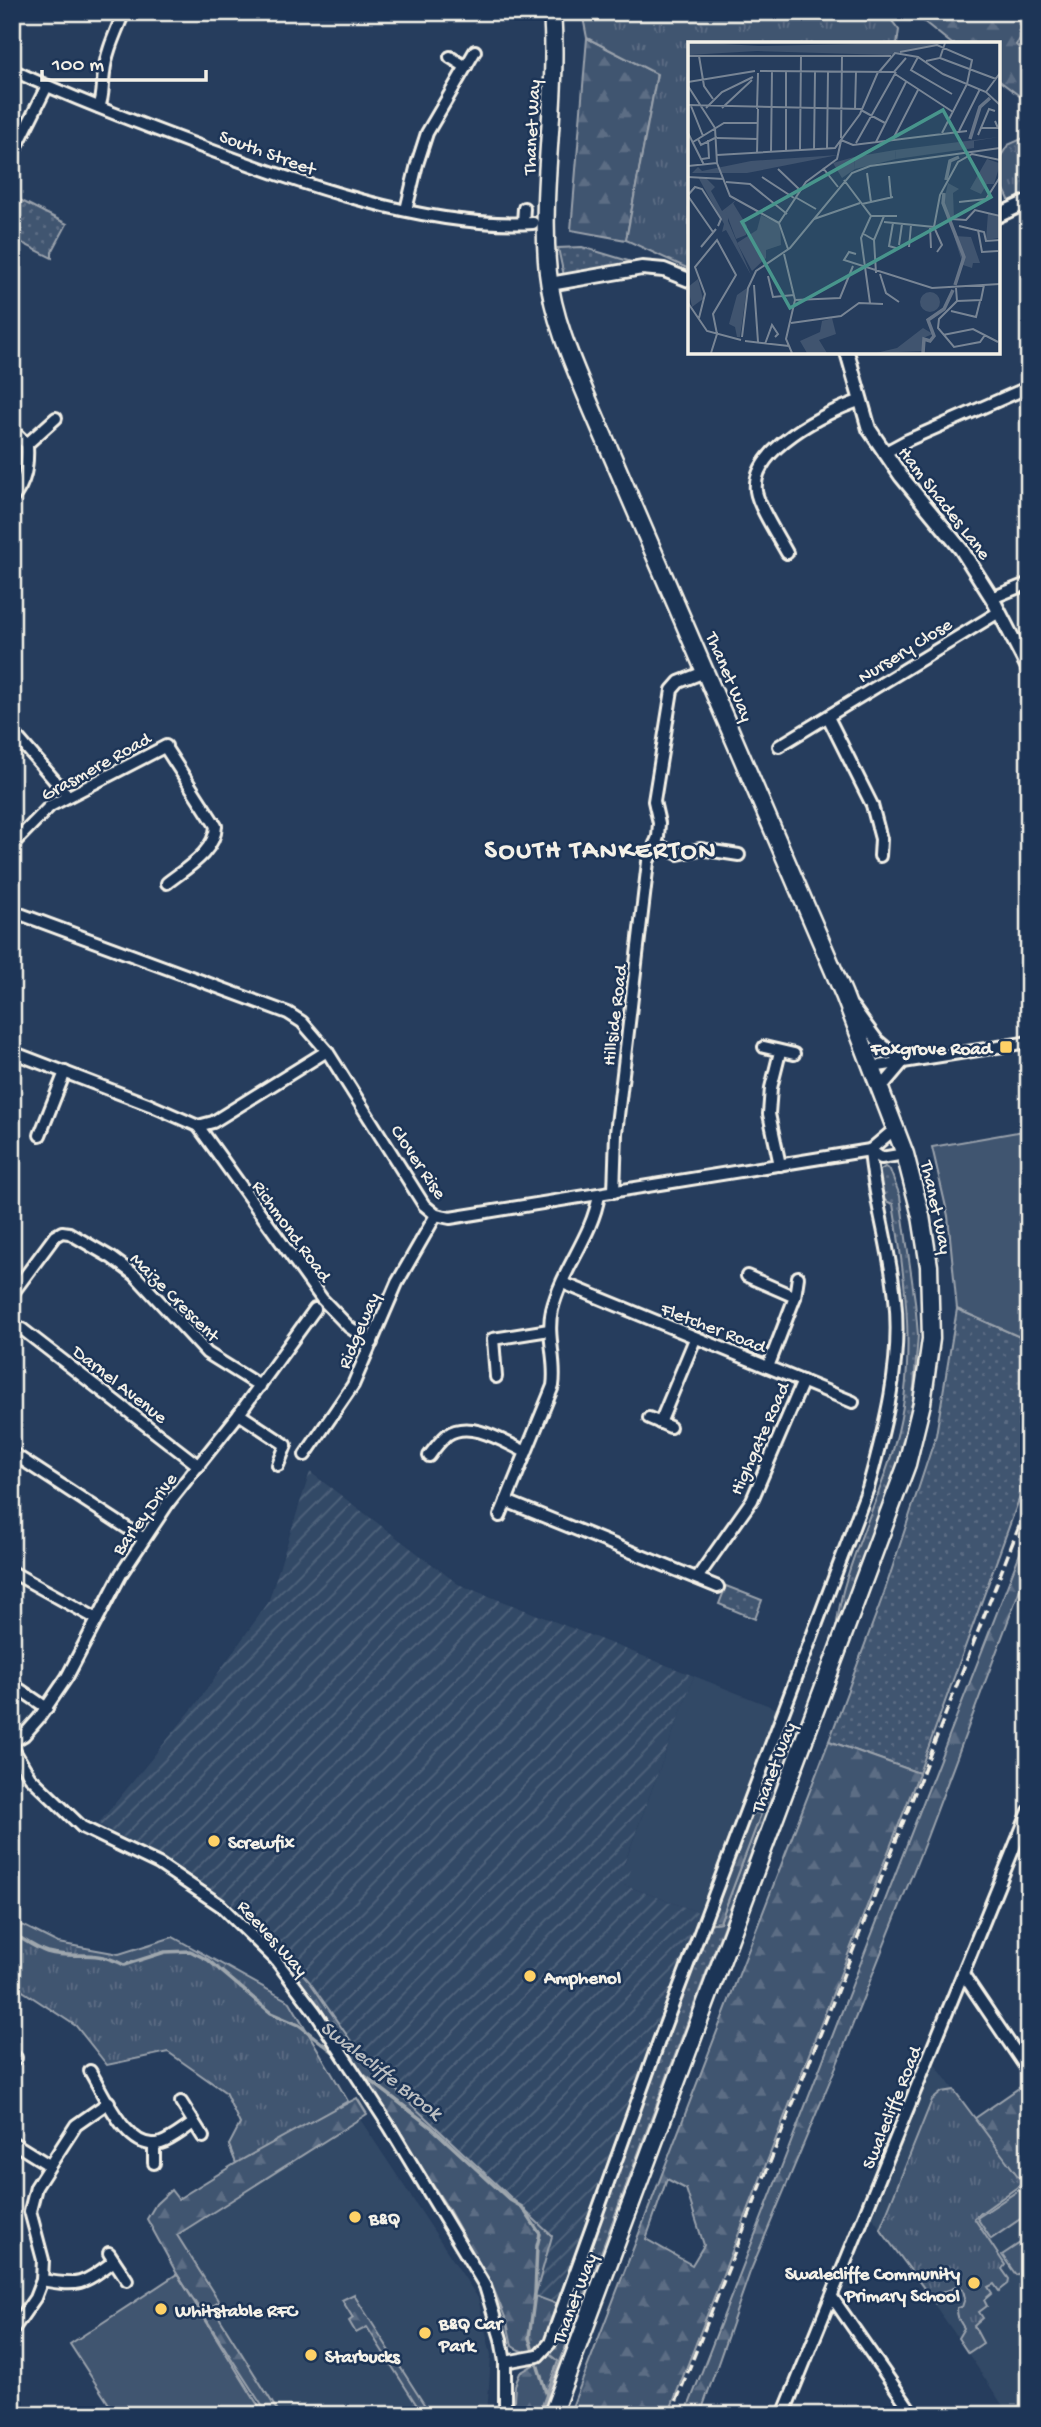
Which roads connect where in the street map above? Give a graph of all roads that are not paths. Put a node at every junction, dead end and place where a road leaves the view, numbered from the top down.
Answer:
1 (124, 12) edge
2 (552, 12) edge
3 (475, 51) dead end
4 (450, 57) dead end
5 (466, 67) junction
6 (12, 70) edge
7 (47, 86) junction
8 (99, 107) junction
9 (12, 156) edge
10 (1029, 201) edge
11 (524, 208) dead end
12 (406, 209) junction
13 (999, 215) edge
14 (688, 280) edge
15 (550, 284) junction
16 (847, 354) edge
17 (1029, 387) edge
18 (859, 401) junction
19 (56, 418) dead end
20 (12, 430) edge
21 (27, 444) junction
22 (884, 453) junction
23 (12, 499) edge
24 (787, 553) dead end
25 (1029, 583) edge
26 (992, 597) junction
27 (999, 612) junction
28 (1029, 670) edge
29 (707, 671) junction
30 (828, 717) junction
31 (12, 731) edge
32 (779, 746) dead end
33 (68, 796) junction
34 (655, 844) junction
35 (12, 845) edge
36 (740, 855) dead end
37 (880, 856) dead end
38 (167, 883) dead end
39 (12, 911) edge
40 (844, 995) junction
41 (1029, 1042) edge
42 (764, 1047) dead end
43 (327, 1051) junction
44 (12, 1052) edge
45 (780, 1052) junction
46 (794, 1054) dead end
47 (903, 1062) junction
48 (872, 1067) junction
49 (65, 1072) junction
50 (881, 1088) junction
51 (198, 1126) junction
52 (896, 1128) junction
53 (40, 1135) dead end
54 (870, 1150) junction
55 (905, 1154) junction
56 (780, 1165) junction
57 (614, 1192) junction
58 (599, 1195) junction
59 (436, 1215) junction
60 (747, 1276) dead end
61 (798, 1277) dead end
62 (563, 1283) junction
63 (12, 1294) edge
64 (795, 1297) junction
65 (315, 1309) dead end
66 (22, 1328) dead end
67 (550, 1330) junction
68 (695, 1339) junction
69 (372, 1343) junction
70 (768, 1367) junction
71 (496, 1377) dead end
72 (803, 1381) junction
73 (260, 1386) junction
74 (853, 1402) dead end
75 (239, 1415) junction
76 (649, 1418) dead end
77 (526, 1452) junction
78 (12, 1453) edge
79 (305, 1455) dead end
80 (429, 1456) dead end
81 (278, 1465) dead end
82 (199, 1466) junction
83 (506, 1501) junction
84 (500, 1516) dead end
85 (144, 1539) junction
86 (12, 1572) edge
87 (697, 1578) junction
88 (718, 1587) dead end
89 (97, 1619) junction
90 (12, 1684) edge
91 (47, 1708) junction
92 (12, 1745) edge
93 (1029, 1811) edge
94 (963, 1974) junction
95 (1024, 2067) edge
96 (90, 2071) dead end
97 (109, 2102) junction
98 (181, 2102) dead end
99 (194, 2123) junction
100 (203, 2137) dead end
101 (12, 2142) edge
102 (153, 2144) junction
103 (154, 2163) dead end
104 (49, 2165) junction
105 (41, 2280) junction
106 (127, 2280) dead end
107 (832, 2297) junction
108 (12, 2331) edge
109 (505, 2362) junction
110 (12, 2408) edge
111 (16, 2415) edge
112 (505, 2415) edge
113 (552, 2415) edge
114 (783, 2415) edge
115 (914, 2415) edge

1 - 8 street
2 - 15 main road, Thanet Way
3 - 5 street
4 - 5 street
5 - 12 street
6 - 7 street, South Street
7 - 8 street, South Street
7 - 9 street
8 - 12 street, South Street
10 - 13 street
11 - 12 street, South Street
14 - 15 street
15 - 29 main road, Thanet Way
16 - 18 street, Ham Shades Lane
17 - 22 street
18 - 22 street, Ham Shades Lane
18 - 24 street
19 - 21 street
20 - 21 street
21 - 23 street
22 - 26 street, Ham Shades Lane
25 - 26 street
26 - 27 street, Ham Shades Lane
27 - 28 street, Ham Shades Lane
27 - 30 street, Nursery Close
29 - 34 street, Hillside Road
29 - 40 main road, Thanet Way
30 - 32 street, Nursery Close
30 - 37 street
31 - 33 street
33 - 35 street, Grasmere Road
33 - 38 street, Grasmere Road
34 - 36 street
34 - 57 street, Hillside Road
39 - 43 street, Clover Rise
40 - 47 street
40 - 48 main road, Thanet Way
41 - 47 street
42 - 45 street
43 - 51 street
43 - 59 street, Clover Rise
44 - 49 street
45 - 46 street
45 - 56 street
47 - 48 street
47 - 50 street
48 - 50 main road, Thanet Way
49 - 51 street
49 - 53 street
50 - 52 main road, Thanet Way
51 - 69 street, Richmond Road
52 - 54 street
52 - 55 main road, Thanet Way
54 - 55 street, Clover Rise
54 - 56 street, Clover Rise
54 - 109 street
55 - 113 main road, Thanet Way
56 - 57 street, Clover Rise
57 - 58 street, Clover Rise
58 - 59 street, Clover Rise
58 - 62 street
59 - 69 street, Ridgeway
60 - 64 street
61 - 64 street
62 - 67 street
62 - 68 street, Fletcher Road
63 - 73 street, Maize Crescent
64 - 70 street
65 - 73 street, Barley Drive
66 - 82 street, Darnel Avenue
67 - 71 street
67 - 77 street
68 - 70 street, Fletcher Road
68 - 76 street
69 - 79 street, Ridgeway
70 - 72 street, Fletcher Road
72 - 74 street, Fletcher Road
72 - 87 street, Highgate Road
73 - 75 street, Barley Drive
75 - 81 street
75 - 82 street, Barley Drive
77 - 80 street
77 - 83 street
78 - 85 street
82 - 85 street, Barley Drive
83 - 84 street
83 - 87 street
85 - 89 street, Barley Drive
86 - 89 street
87 - 88 street
89 - 91 street, Barley Drive
90 - 91 street
91 - 92 street, Barley Drive
92 - 109 street, Reeves Way
93 - 94 street, Swalecliffe Road
94 - 95 street
94 - 107 street, Swalecliffe Road
96 - 97 street
97 - 102 street
97 - 104 street
98 - 99 street
99 - 100 street
99 - 102 street
101 - 104 street
102 - 103 street
104 - 105 street
105 - 106 street
105 - 108 street
107 - 114 street, Swalecliffe Road
107 - 115 street
109 - 112 street, Reeves Way
110 - 111 street

